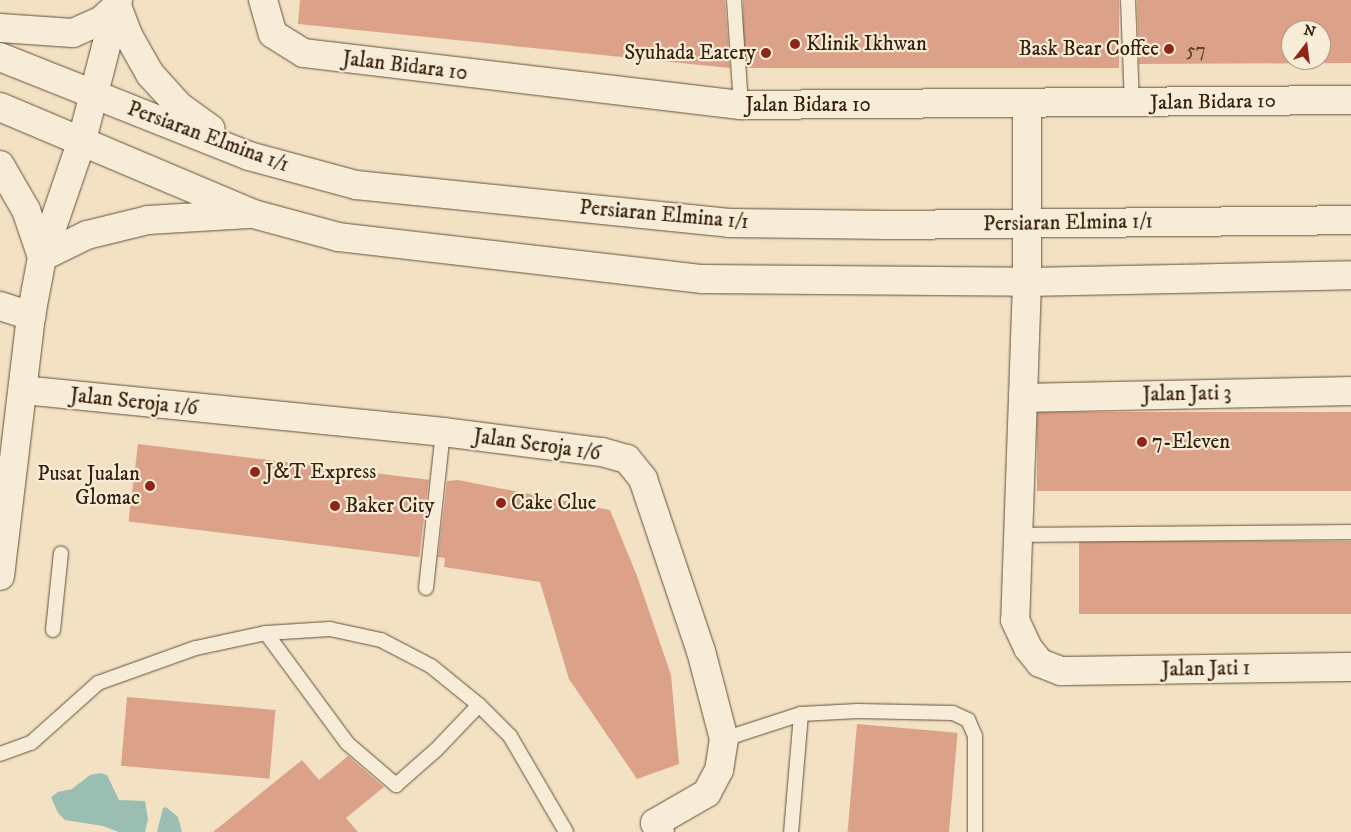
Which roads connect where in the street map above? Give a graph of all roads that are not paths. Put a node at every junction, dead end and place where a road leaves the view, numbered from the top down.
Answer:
1 (263, 0) edge
2 (734, 0) edge
3 (1128, 0) edge
4 (118, 3) edge
5 (0, 28) edge
6 (0, 57) edge
7 (95, 95) junction
8 (1351, 100) edge
9 (1132, 103) junction
10 (1027, 104) junction
11 (741, 105) junction
12 (0, 107) edge
13 (82, 140) junction
14 (249, 156) junction
15 (0, 165) edge
16 (253, 214) junction
17 (1351, 220) edge
18 (1027, 224) junction
19 (42, 257) junction
20 (1351, 275) edge
21 (1027, 282) junction
22 (0, 306) edge
23 (31, 316) junction
24 (23, 390) junction
25 (1351, 391) edge
26 (1022, 398) junction
27 (443, 432) junction
28 (1351, 532) edge
29 (1018, 534) junction
30 (61, 553) dead end
31 (0, 576) edge
32 (426, 588) dead end
33 (53, 630) dead end
34 (266, 633) junction
35 (1351, 667) edge
36 (479, 705) junction
37 (801, 714) junction
38 (724, 739) junction
39 (0, 754) edge
40 (566, 832) edge
41 (660, 832) edge
42 (791, 832) edge
43 (975, 832) edge

1 - 11 street, Jalan Bidara 10
2 - 11 lane
3 - 9 lane
4 - 5 street
4 - 7 street
4 - 14 street
6 - 7 street, Persiaran Elmina 1/1
7 - 13 street
7 - 14 street, Persiaran Elmina 1/1
8 - 9 street, Jalan Bidara 10
9 - 10 street, Jalan Bidara 10
10 - 11 street, Jalan Bidara 10
10 - 18 street
12 - 13 street
13 - 16 street
13 - 19 street
14 - 18 street, Persiaran Elmina 1/1
15 - 19 street
16 - 19 street
16 - 21 street
17 - 18 street, Persiaran Elmina 1/1
18 - 21 street
19 - 23 street
20 - 21 street
21 - 26 street
22 - 23 street
23 - 24 street
24 - 27 street, Jalan Seroja 1/6
24 - 31 street
25 - 26 street, Jalan Jati 3
26 - 29 street
27 - 32 lane
27 - 38 street, Jalan Seroja 1/6
28 - 29 lane
29 - 35 street, Jalan Jati 1
30 - 33 lane
34 - 36 lane
34 - 36 lane
34 - 39 lane
36 - 40 lane
37 - 38 lane
37 - 42 lane
37 - 43 lane
38 - 41 street, Jalan Seroja 1/6

